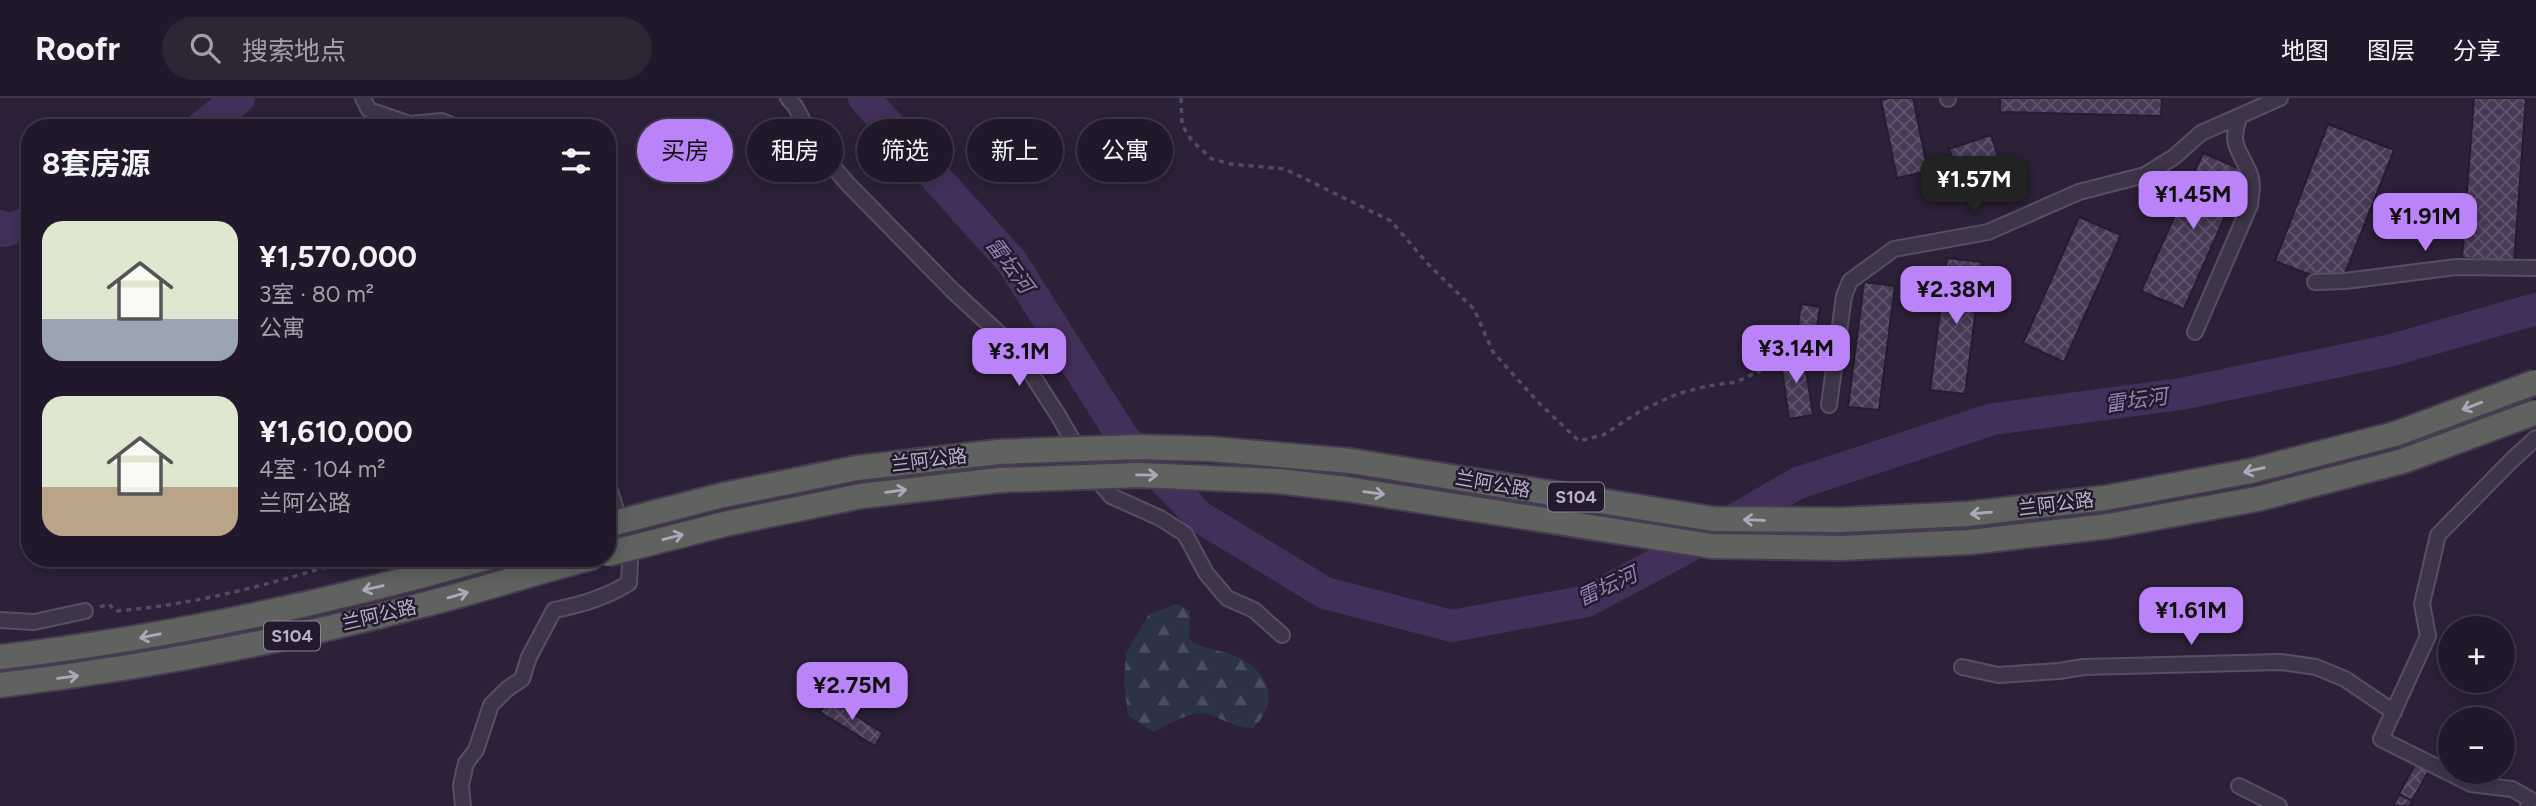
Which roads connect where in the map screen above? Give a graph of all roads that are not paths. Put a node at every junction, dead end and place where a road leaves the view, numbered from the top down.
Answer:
1 (363, 98) edge
2 (788, 98) edge
3 (2280, 98) edge
4 (2240, 116) junction
5 (396, 119) edge
6 (2536, 268) edge
7 (2315, 282) dead end
8 (2195, 332) dead end
9 (2536, 382) edge
10 (1829, 405) dead end
11 (2536, 412) edge
12 (2536, 438) edge
13 (616, 510) edge
14 (616, 523) edge
15 (616, 552) edge
16 (455, 567) edge
17 (559, 567) edge
18 (85, 611) road end
19 (0, 620) edge
20 (1282, 635) dead end
21 (0, 657) edge
22 (1962, 667) dead end
23 (0, 685) edge
24 (2394, 712) junction
25 (2239, 786) dead end
26 (463, 806) edge
27 (2279, 806) edge
28 (2528, 806) edge

1 - 5 street
2 - 20 street
3 - 4 street
4 - 8 street
4 - 10 street
6 - 7 street
9 -> 14 highway, 兰阿公路 / S104, bridge
15 -> 11 highway, 兰阿公路 / S104, bridge
12 - 24 street
13 - 26 street
16 -> 21 highway, 兰阿公路 / S104
23 -> 17 highway, 兰阿公路 / S104
18 - 19 street
22 - 24 street
24 - 28 street
25 - 27 street

